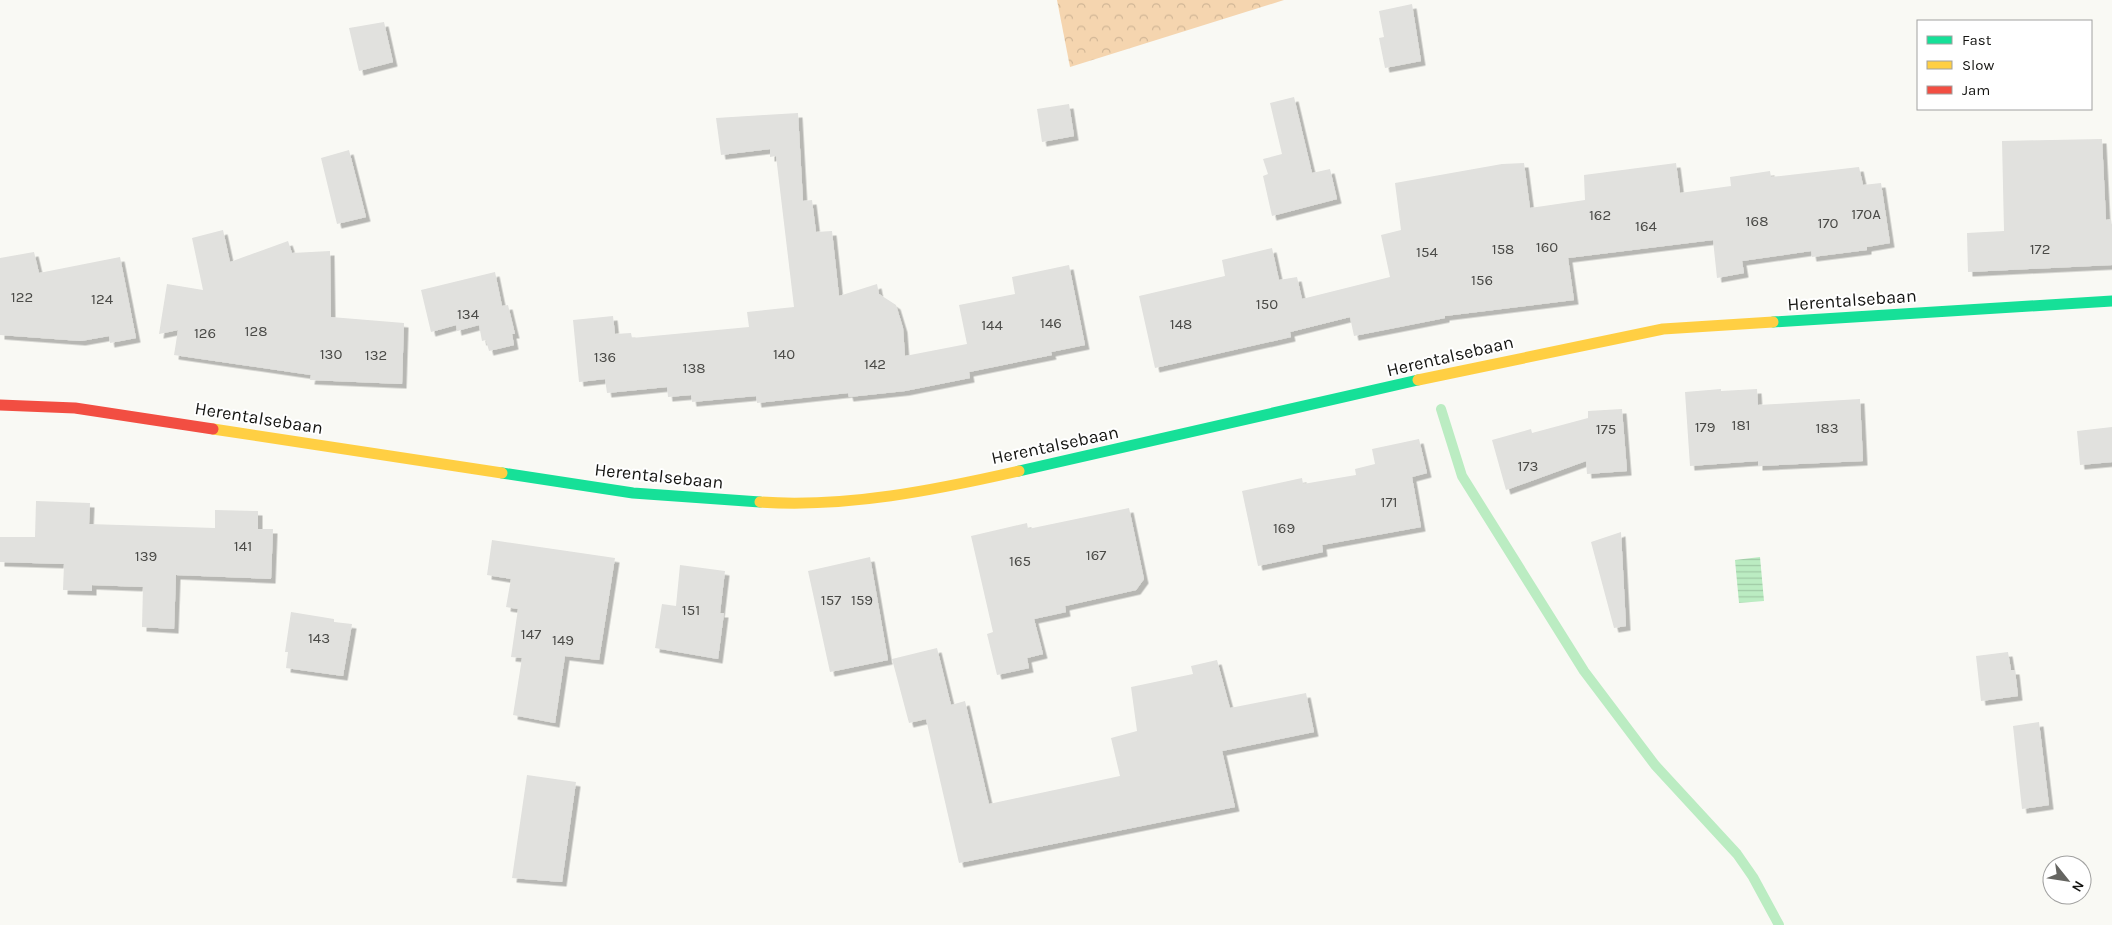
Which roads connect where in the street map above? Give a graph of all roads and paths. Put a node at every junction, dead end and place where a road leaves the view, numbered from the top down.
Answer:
1 (2112, 301) edge
2 (0, 405) edge

1 - 2 street, Herentalsebaan

